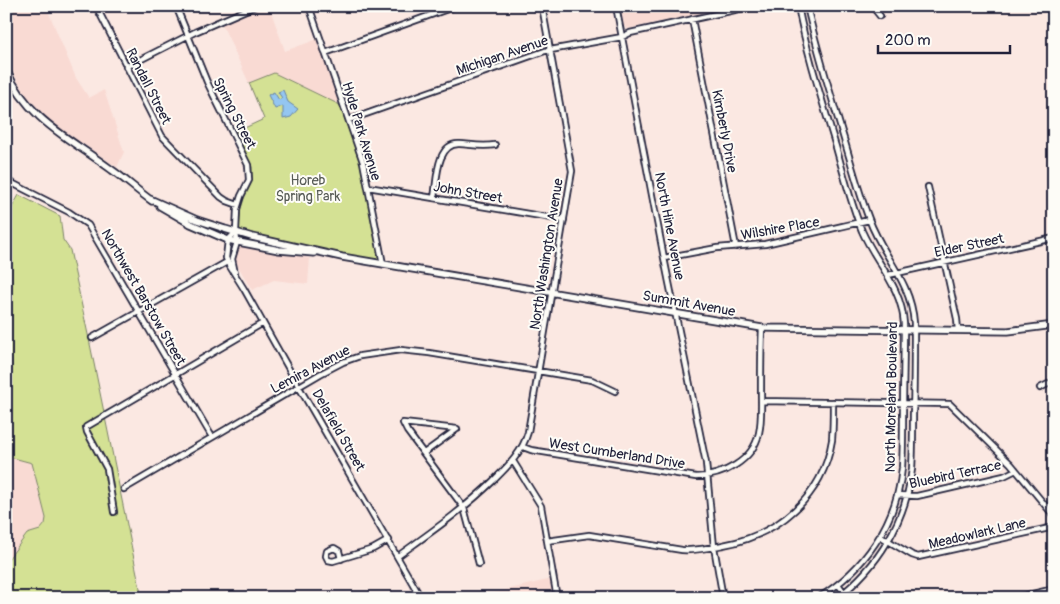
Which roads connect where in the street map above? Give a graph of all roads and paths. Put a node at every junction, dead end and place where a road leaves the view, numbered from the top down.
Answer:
1 (96, 6) edge
2 (176, 6) edge
3 (255, 6) edge
4 (310, 6) edge
5 (456, 6) edge
6 (542, 6) edge
7 (616, 6) edge
8 (753, 6) edge
9 (798, 6) edge
10 (807, 6) edge
11 (872, 6) edge
12 (880, 16) dead end
13 (692, 19) junction
14 (811, 22) junction
15 (801, 24) junction
16 (188, 36) junction
17 (622, 37) junction
18 (550, 50) junction
19 (325, 52) junction
20 (126, 67) junction
21 (7, 72) edge
22 (349, 120) junction
23 (495, 145) dead end
24 (6, 180) edge
25 (368, 187) junction
26 (928, 187) dead end
27 (434, 198) junction
28 (150, 199) junction
29 (238, 205) junction
30 (564, 220) junction
31 (869, 220) junction
32 (859, 223) junction
33 (236, 232) junction
34 (1054, 238) edge
35 (228, 240) junction
36 (237, 242) junction
37 (736, 247) junction
38 (323, 253) junction
39 (664, 258) junction
40 (227, 262) junction
41 (944, 262) junction
42 (383, 264) junction
43 (898, 272) junction
44 (236, 275) junction
45 (888, 275) junction
46 (552, 293) junction
47 (910, 300) junction
48 (901, 302) junction
49 (139, 311) junction
50 (676, 314) junction
51 (263, 323) junction
52 (1054, 325) edge
53 (762, 328) junction
54 (904, 330) junction
55 (914, 330) junction
56 (958, 330) junction
57 (92, 338) dead end
58 (904, 361) junction
59 (914, 361) junction
60 (538, 371) junction
61 (175, 374) junction
62 (1054, 381) edge
63 (299, 387) junction
64 (1040, 388) dead end
65 (615, 391) dead end
66 (761, 400) junction
67 (833, 402) junction
68 (903, 403) junction
69 (913, 403) junction
70 (212, 437) junction
71 (523, 447) junction
72 (424, 453) junction
73 (514, 461) junction
74 (1016, 470) junction
75 (708, 475) junction
76 (124, 489) dead end
77 (897, 496) junction
78 (907, 496) junction
79 (464, 508) junction
80 (114, 512) dead end
81 (1054, 516) edge
82 (1054, 527) edge
83 (880, 536) junction
84 (389, 540) junction
85 (547, 541) junction
86 (888, 542) junction
87 (714, 547) junction
88 (398, 556) junction
89 (341, 559) dead end
90 (479, 564) dead end
91 (838, 584) junction
92 (1054, 589) edge
93 (844, 592) junction
94 (421, 598) edge
95 (557, 598) edge
96 (724, 598) edge
97 (818, 598) edge
98 (837, 598) edge
99 (848, 598) edge
100 (1015, 598) edge

1 - 20 street, Randall Street
2 - 16 street, Spring Street
3 - 16 street
4 - 19 street, Hyde Park Avenue
5 - 19 street
6 - 18 street, North Washington Avenue
7 - 17 street, North Hine Avenue
8 - 13 street, Michigan Avenue
9 - 15 street, North Moreland Boulevard
10 - 14 street, North Moreland Boulevard
11 - 12 street
13 - 17 street, Michigan Avenue
13 - 37 street, Kimberly Drive
14 - 15 street
14 - 31 street, North Moreland Boulevard
15 - 32 street, North Moreland Boulevard
16 - 20 street
16 - 29 street, Spring Street
17 - 18 street, Michigan Avenue
17 - 39 street, North Hine Avenue
18 - 22 street, Michigan Avenue
18 - 30 street, North Washington Avenue
19 - 22 street, Hyde Park Avenue
20 - 29 street, Randall Street
21 - 28 main road
22 - 25 street, Hyde Park Avenue
23 - 27 street
24 - 49 street, Northwest Barstow Street
25 - 27 street, John Street
25 - 42 street, Hyde Park Avenue
26 - 41 street
27 - 30 street, John Street
28 - 33 main road
28 - 35 main road
29 - 33 street, Spring Street
30 - 46 street, North Washington Avenue
31 - 32 street, Wilshire Place
31 - 43 street, North Moreland Boulevard
32 - 37 street, Wilshire Place
32 - 45 street, North Moreland Boulevard
33 - 35 street
33 - 36 street, Delafield Street
33 - 38 main road, Summit Avenue
34 - 41 street, Elder Street
35 - 36 main road, Summit Avenue
35 - 40 street
36 - 38 main road, Summit Avenue
36 - 44 street, Delafield Street
37 - 39 street, Wilshire Place
38 - 42 main road, Summit Avenue
39 - 50 street, North Hine Avenue
40 - 44 street, Delafield Street
40 - 49 street
41 - 43 street, Elder Street
41 - 56 street
42 - 46 main road, Summit Avenue
43 - 45 street, Elder Street
43 - 47 street, North Moreland Boulevard
44 - 51 street, Delafield Street
45 - 48 street, North Moreland Boulevard
46 - 50 main road, Summit Avenue
46 - 60 street, North Washington Avenue
47 - 48 street
47 - 55 street, North Moreland Boulevard
48 - 54 street, North Moreland Boulevard
49 - 57 street
49 - 61 street, Northwest Barstow Street
50 - 53 main road, Summit Avenue
50 - 75 street, North Hine Avenue
51 - 61 street
51 - 63 street, Delafield Street
52 - 56 main road, Summit Avenue
53 - 54 main road, Summit Avenue
53 - 66 street, West Cumberland Drive
54 - 55 main road, Summit Avenue
54 - 58 street, North Moreland Boulevard
55 - 56 main road, Summit Avenue
55 - 59 street, North Moreland Boulevard
58 - 59 street
58 - 68 street, North Moreland Boulevard
59 - 69 street, North Moreland Boulevard
60 - 63 street, Lemira Avenue
60 - 65 street, Lemira Avenue
60 - 71 street, North Washington Avenue
61 - 70 street, Northwest Barstow Street
61 - 80 street
62 - 64 street
63 - 70 street, Lemira Avenue
63 - 84 street, Delafield Street
66 - 67 street
66 - 75 street, West Cumberland Drive
67 - 68 street
67 - 87 street
68 - 69 street
68 - 77 street, North Moreland Boulevard
69 - 74 street
69 - 78 street, North Moreland Boulevard
70 - 76 street, Lemira Avenue
71 - 73 street, North Washington Avenue
71 - 75 street, West Cumberland Drive
72 - 72 street
72 - 79 street
73 - 79 street, North Washington Avenue
73 - 85 street
74 - 78 street, Bluebird Terrace
74 - 81 street
75 - 87 street, North Hine Avenue
77 - 78 street, Bluebird Terrace
77 - 83 street, North Moreland Boulevard
78 - 86 street, North Moreland Boulevard
79 - 88 street, North Washington Avenue
79 - 90 street
82 - 86 street, Meadowlark Lane
83 - 86 street, Meadowlark Lane
83 - 91 street, North Moreland Boulevard
84 - 88 street, Delafield Street
84 - 89 street
85 - 87 street
85 - 95 street
86 - 93 street, North Moreland Boulevard
87 - 96 street, North Hine Avenue
88 - 94 street, Delafield Street
91 - 93 street
91 - 97 street, North Moreland Boulevard
92 - 100 street
93 - 98 street, North Moreland Boulevard
93 - 99 street

